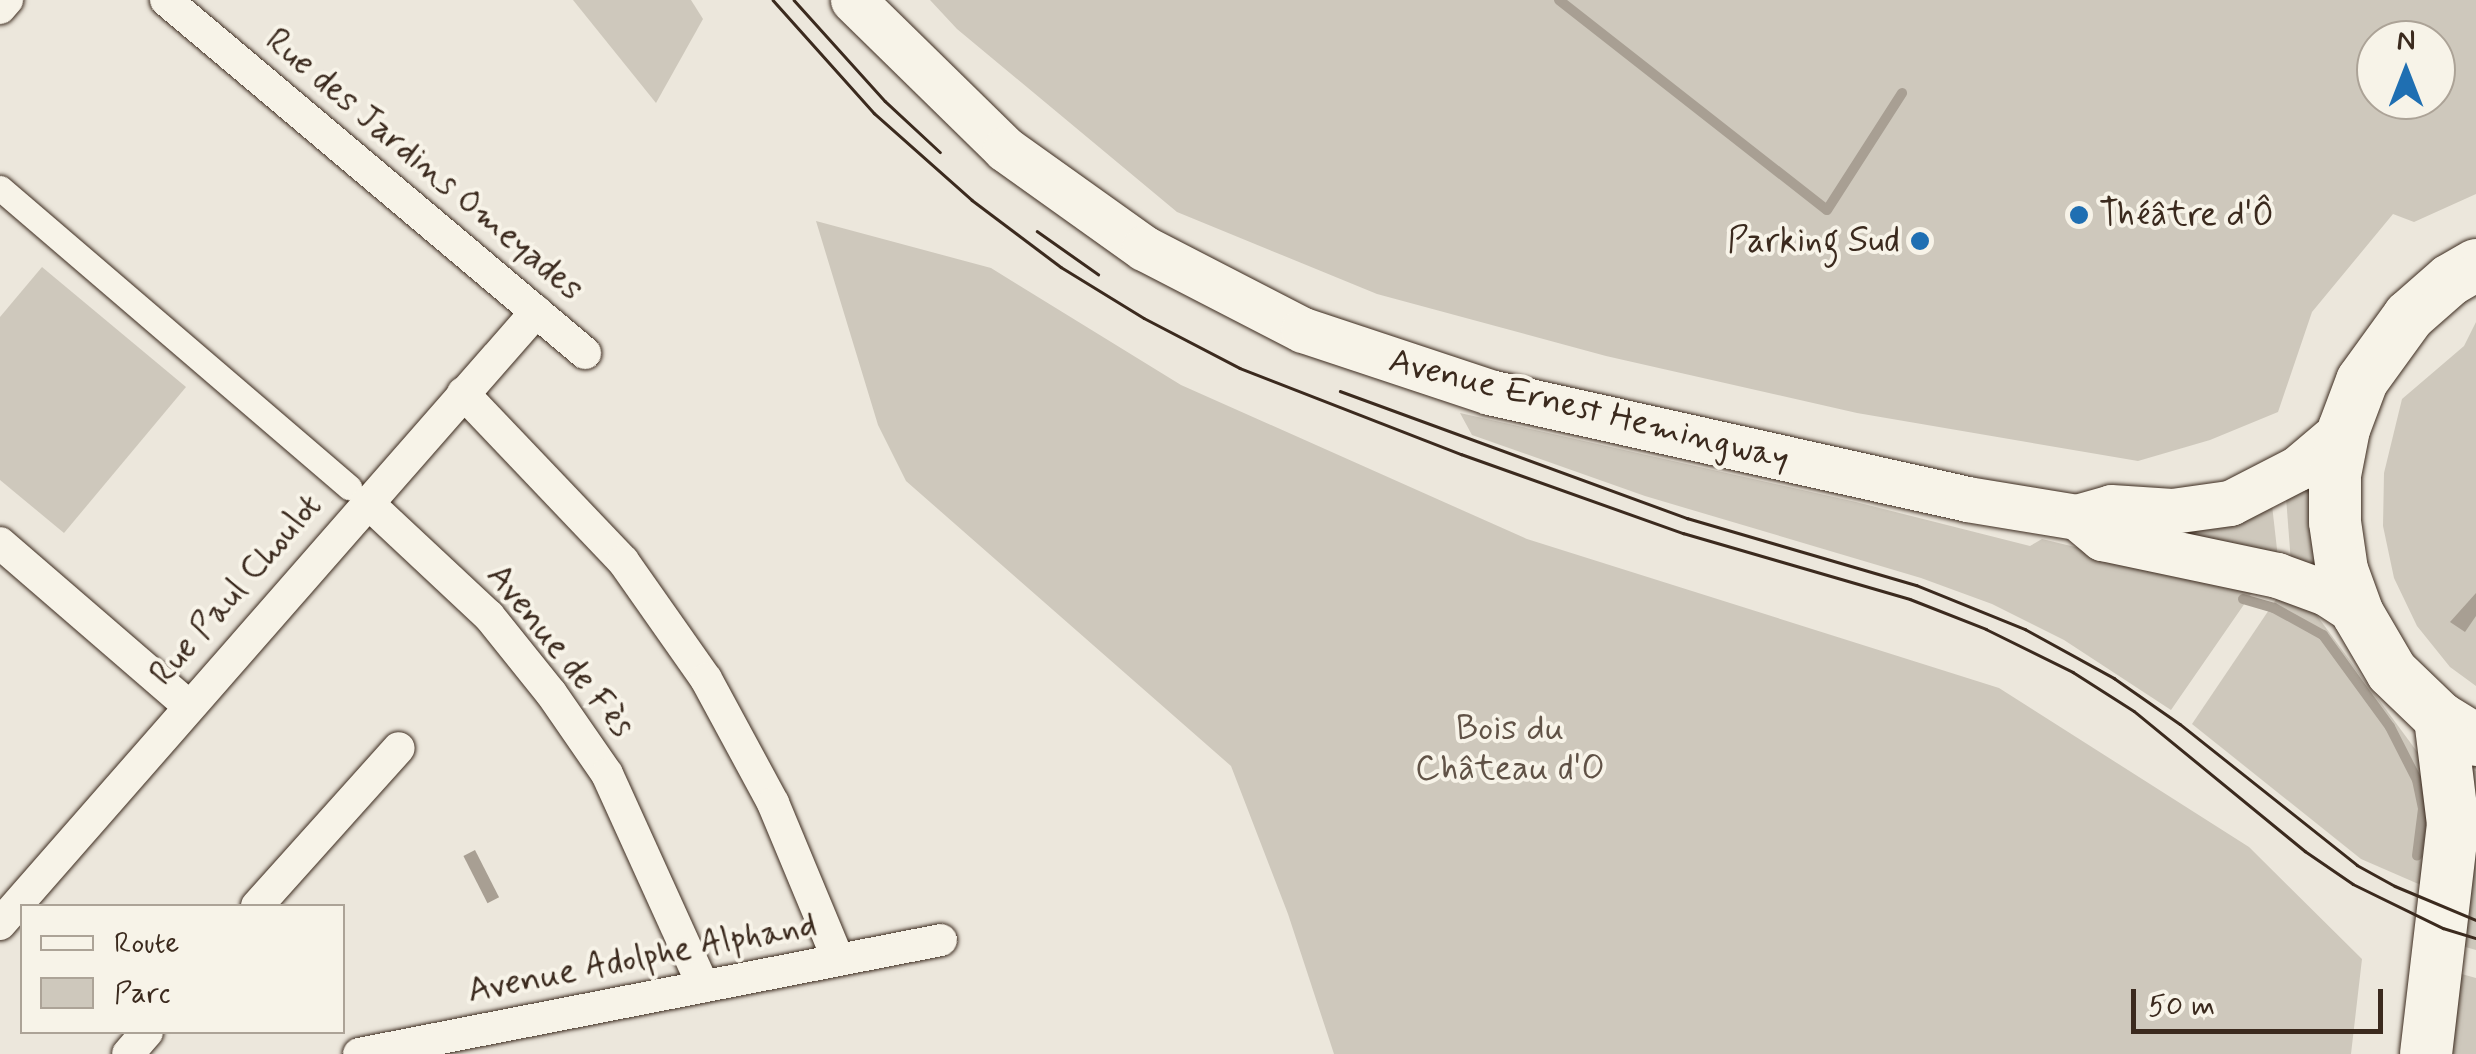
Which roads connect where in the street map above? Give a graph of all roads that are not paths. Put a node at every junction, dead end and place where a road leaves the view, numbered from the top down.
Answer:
1 (7, 0) edge
2 (166, 0) edge
3 (853, 0) edge
4 (0, 8) edge
5 (0, 188) edge
6 (2476, 266) edge
7 (536, 312) junction
8 (585, 353) dead end
9 (463, 393) junction
10 (2344, 429) junction
11 (358, 494) junction
12 (2077, 517) junction
13 (0, 543) edge
14 (2358, 614) junction
15 (188, 706) junction
16 (2458, 729) edge
17 (399, 748) dead end
18 (259, 904) edge
19 (0, 924) edge
20 (941, 940) dead end
21 (838, 959) junction
22 (703, 986) junction
23 (145, 1034) edge
24 (128, 1054) edge
25 (359, 1054) edge
26 (2426, 1054) edge

1 - 4 street
2 - 7 street, Rue des Jardins Omeyades
3 - 12 main road, Avenue Ernest Hemingway
5 - 11 street, Avenue de Fès
6 - 10 main road
7 - 8 street, Rue des Jardins Omeyades
7 - 9 street, Rue Paul Choulot
9 - 11 street, Rue Paul Choulot
9 - 21 street
10 - 12 main road, Avenue Ernest Hemingway
10 - 14 main road
11 - 15 street, Rue Paul Choulot
11 - 22 street, Avenue de Fès
12 - 14 main road, Avenue Ernest Hemingway
13 - 15 street
14 - 16 main road
15 - 19 street, Rue Paul Choulot
16 - 26 main road
17 - 18 street
20 - 21 street, Avenue Adolphe Alphand
21 - 22 street, Avenue Adolphe Alphand
22 - 25 street, Avenue Adolphe Alphand
23 - 24 street

